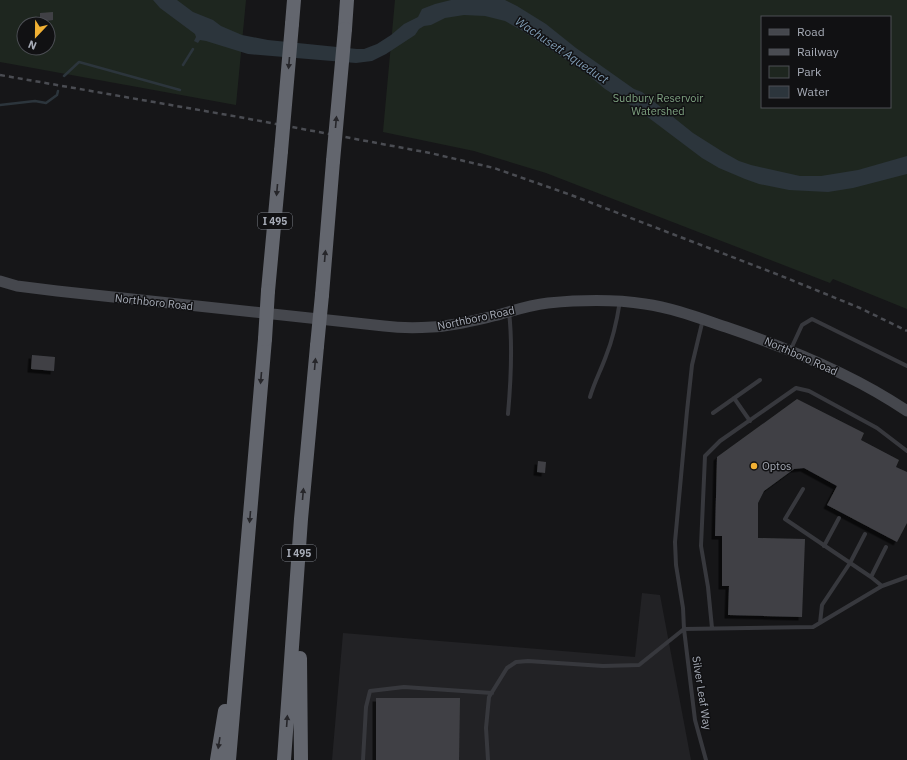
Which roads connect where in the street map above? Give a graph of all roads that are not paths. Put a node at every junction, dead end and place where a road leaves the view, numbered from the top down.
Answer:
1 (294, 0) edge
2 (347, 0) edge
3 (0, 281) edge
4 (620, 301) junction
5 (509, 311) junction
6 (703, 319) junction
7 (790, 351) junction
8 (907, 366) edge
9 (760, 380) dead end
10 (590, 397) dead end
11 (734, 398) junction
12 (907, 411) edge
13 (713, 413) dead end
14 (508, 414) dead end
15 (750, 420) junction
16 (907, 451) edge
17 (804, 489) dead end
18 (839, 518) dead end
19 (301, 519) junction
20 (865, 534) dead end
21 (824, 546) junction
22 (886, 547) dead end
23 (850, 563) junction
24 (871, 577) junction
25 (907, 577) edge
26 (882, 586) junction
27 (243, 594) junction
28 (820, 622) junction
29 (712, 628) junction
30 (684, 629) junction
31 (492, 693) junction
32 (217, 760) edge
33 (229, 760) edge
34 (284, 760) edge
35 (301, 760) edge
36 (363, 760) edge
37 (488, 760) edge
38 (706, 760) edge

1 -> 27 highway, I 495, bridge
19 -> 2 highway, I 495, bridge
3 - 5 main road, Northboro Road
4 - 5 main road, Northboro Road
4 - 6 main road, Northboro Road
4 - 10 lane
5 - 14 lane
6 - 7 main road, Northboro Road
6 - 30 lane, Silver Leaf Way
7 - 8 lane
7 - 12 main road, Northboro Road
9 - 11 lane
11 - 13 lane
11 - 15 lane
15 - 16 lane
15 - 29 lane
17 - 21 lane
18 - 21 lane
34 -> 19 highway, I 495
19 - 35 highway
20 - 23 lane
21 - 23 lane
22 - 24 lane
23 - 24 lane
23 - 28 lane
24 - 26 lane
25 - 26 lane
26 - 28 lane
27 -> 32 highway
27 - 33 highway, I 495
28 - 29 lane
29 - 30 lane
30 - 31 lane
30 - 38 lane, Silver Leaf Way
31 - 36 lane
31 - 37 lane

